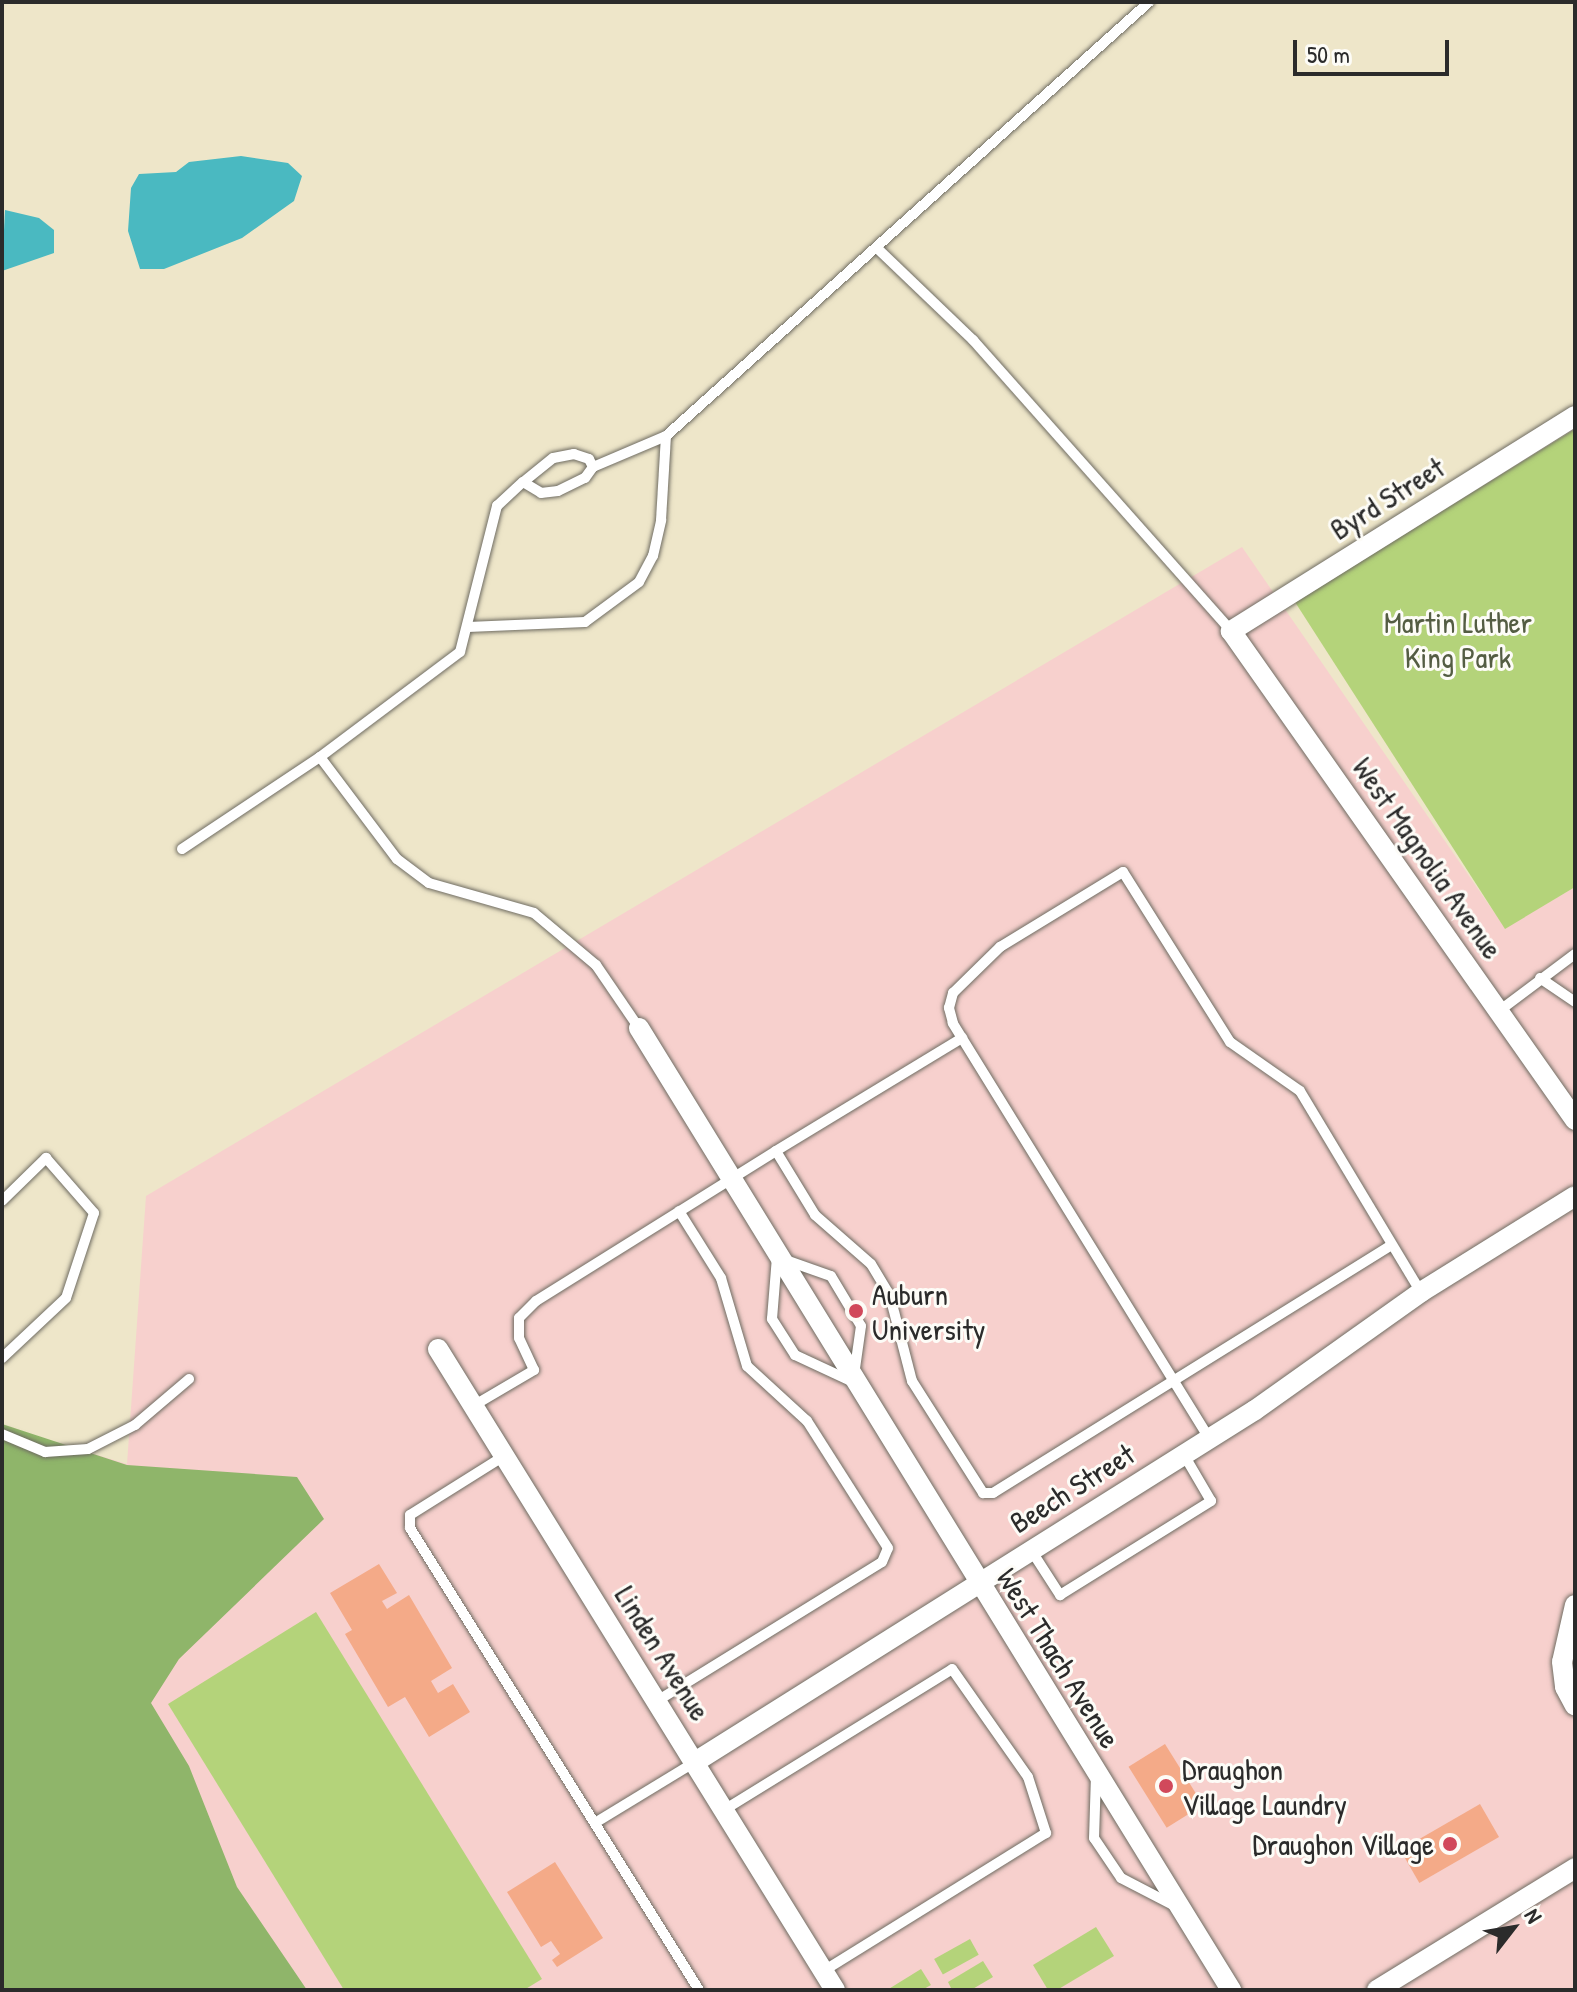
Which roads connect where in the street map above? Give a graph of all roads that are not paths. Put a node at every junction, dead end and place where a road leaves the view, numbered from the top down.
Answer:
1 (1149, 2) edge
2 (877, 248) junction
3 (1575, 416) edge
4 (666, 436) junction
5 (593, 467) junction
6 (523, 482) junction
7 (468, 627) junction
8 (1231, 631) junction
9 (320, 757) junction
10 (182, 849) dead end
11 (1575, 954) edge
12 (1540, 978) junction
13 (1575, 1002) edge
14 (1499, 1011) junction
15 (639, 1028) joint
16 (962, 1038) junction
17 (1575, 1120) edge
18 (776, 1151) junction
19 (730, 1178) junction
20 (1575, 1196) edge
21 (2, 1201) edge
22 (679, 1211) junction
23 (1391, 1245) junction
24 (777, 1257) junction
25 (1421, 1292) junction
26 (438, 1349) dead end
27 (4, 1352) edge
28 (189, 1379) dead end
29 (1173, 1379) junction
30 (853, 1382) junction
31 (473, 1406) junction
32 (2, 1434) edge
33 (1209, 1438) junction
34 (1183, 1453) junction
35 (504, 1456) junction
36 (1030, 1549) junction
37 (977, 1582) junction
38 (1575, 1605) edge
39 (657, 1701) junction
40 (1575, 1706) edge
41 (695, 1762) junction
42 (1096, 1773) junction
43 (724, 1810) junction
44 (595, 1823) junction
45 (1575, 1868) edge
46 (1181, 1908) junction
47 (823, 1971) junction
48 (694, 1988) edge
49 (835, 1990) edge
50 (1231, 1990) edge
51 (1377, 1990) edge

1 - 2 lane
2 - 4 lane
2 - 8 lane
3 - 8 street, Byrd Street
4 - 5 lane
4 - 7 lane
5 - 6 lane
5 - 6 lane
6 - 7 lane
7 - 9 lane
8 - 14 street, West Magnolia Avenue
9 - 10 lane
9 - 15 lane
11 - 12 lane
12 - 13 lane
12 - 14 lane
14 - 17 street, West Magnolia Avenue
15 - 19 street, West Thach Avenue
16 - 18 lane
16 - 23 lane
16 - 29 lane
18 - 19 lane
18 - 29 lane
19 - 22 lane
19 - 24 street, West Thach Avenue
20 - 25 street, Beech Street
21 - 27 lane
22 - 31 lane
22 - 39 lane
23 - 25 lane
23 - 29 lane
24 - 30 street, West Thach Avenue
24 - 30 lane
24 - 30 lane
25 - 33 street, Beech Street
26 - 31 street, Linden Avenue
28 - 32 lane
29 - 33 lane
30 - 37 street, West Thach Avenue
31 - 35 street, Linden Avenue
33 - 34 street, Beech Street
34 - 36 street, Beech Street
34 - 36 lane
35 - 39 street, Linden Avenue
35 - 44 lane
36 - 37 street, Beech Street
37 - 41 street, Beech Street
37 - 42 street, West Thach Avenue
38 - 40 street
39 - 41 street, Linden Avenue
41 - 43 street, Linden Avenue
41 - 44 lane, Beech Street
42 - 46 street, West Thach Avenue
42 - 46 lane
43 - 47 street, Linden Avenue
43 - 47 lane
44 - 48 lane
45 - 51 street
46 - 50 street, West Thach Avenue
47 - 49 street, Linden Avenue

